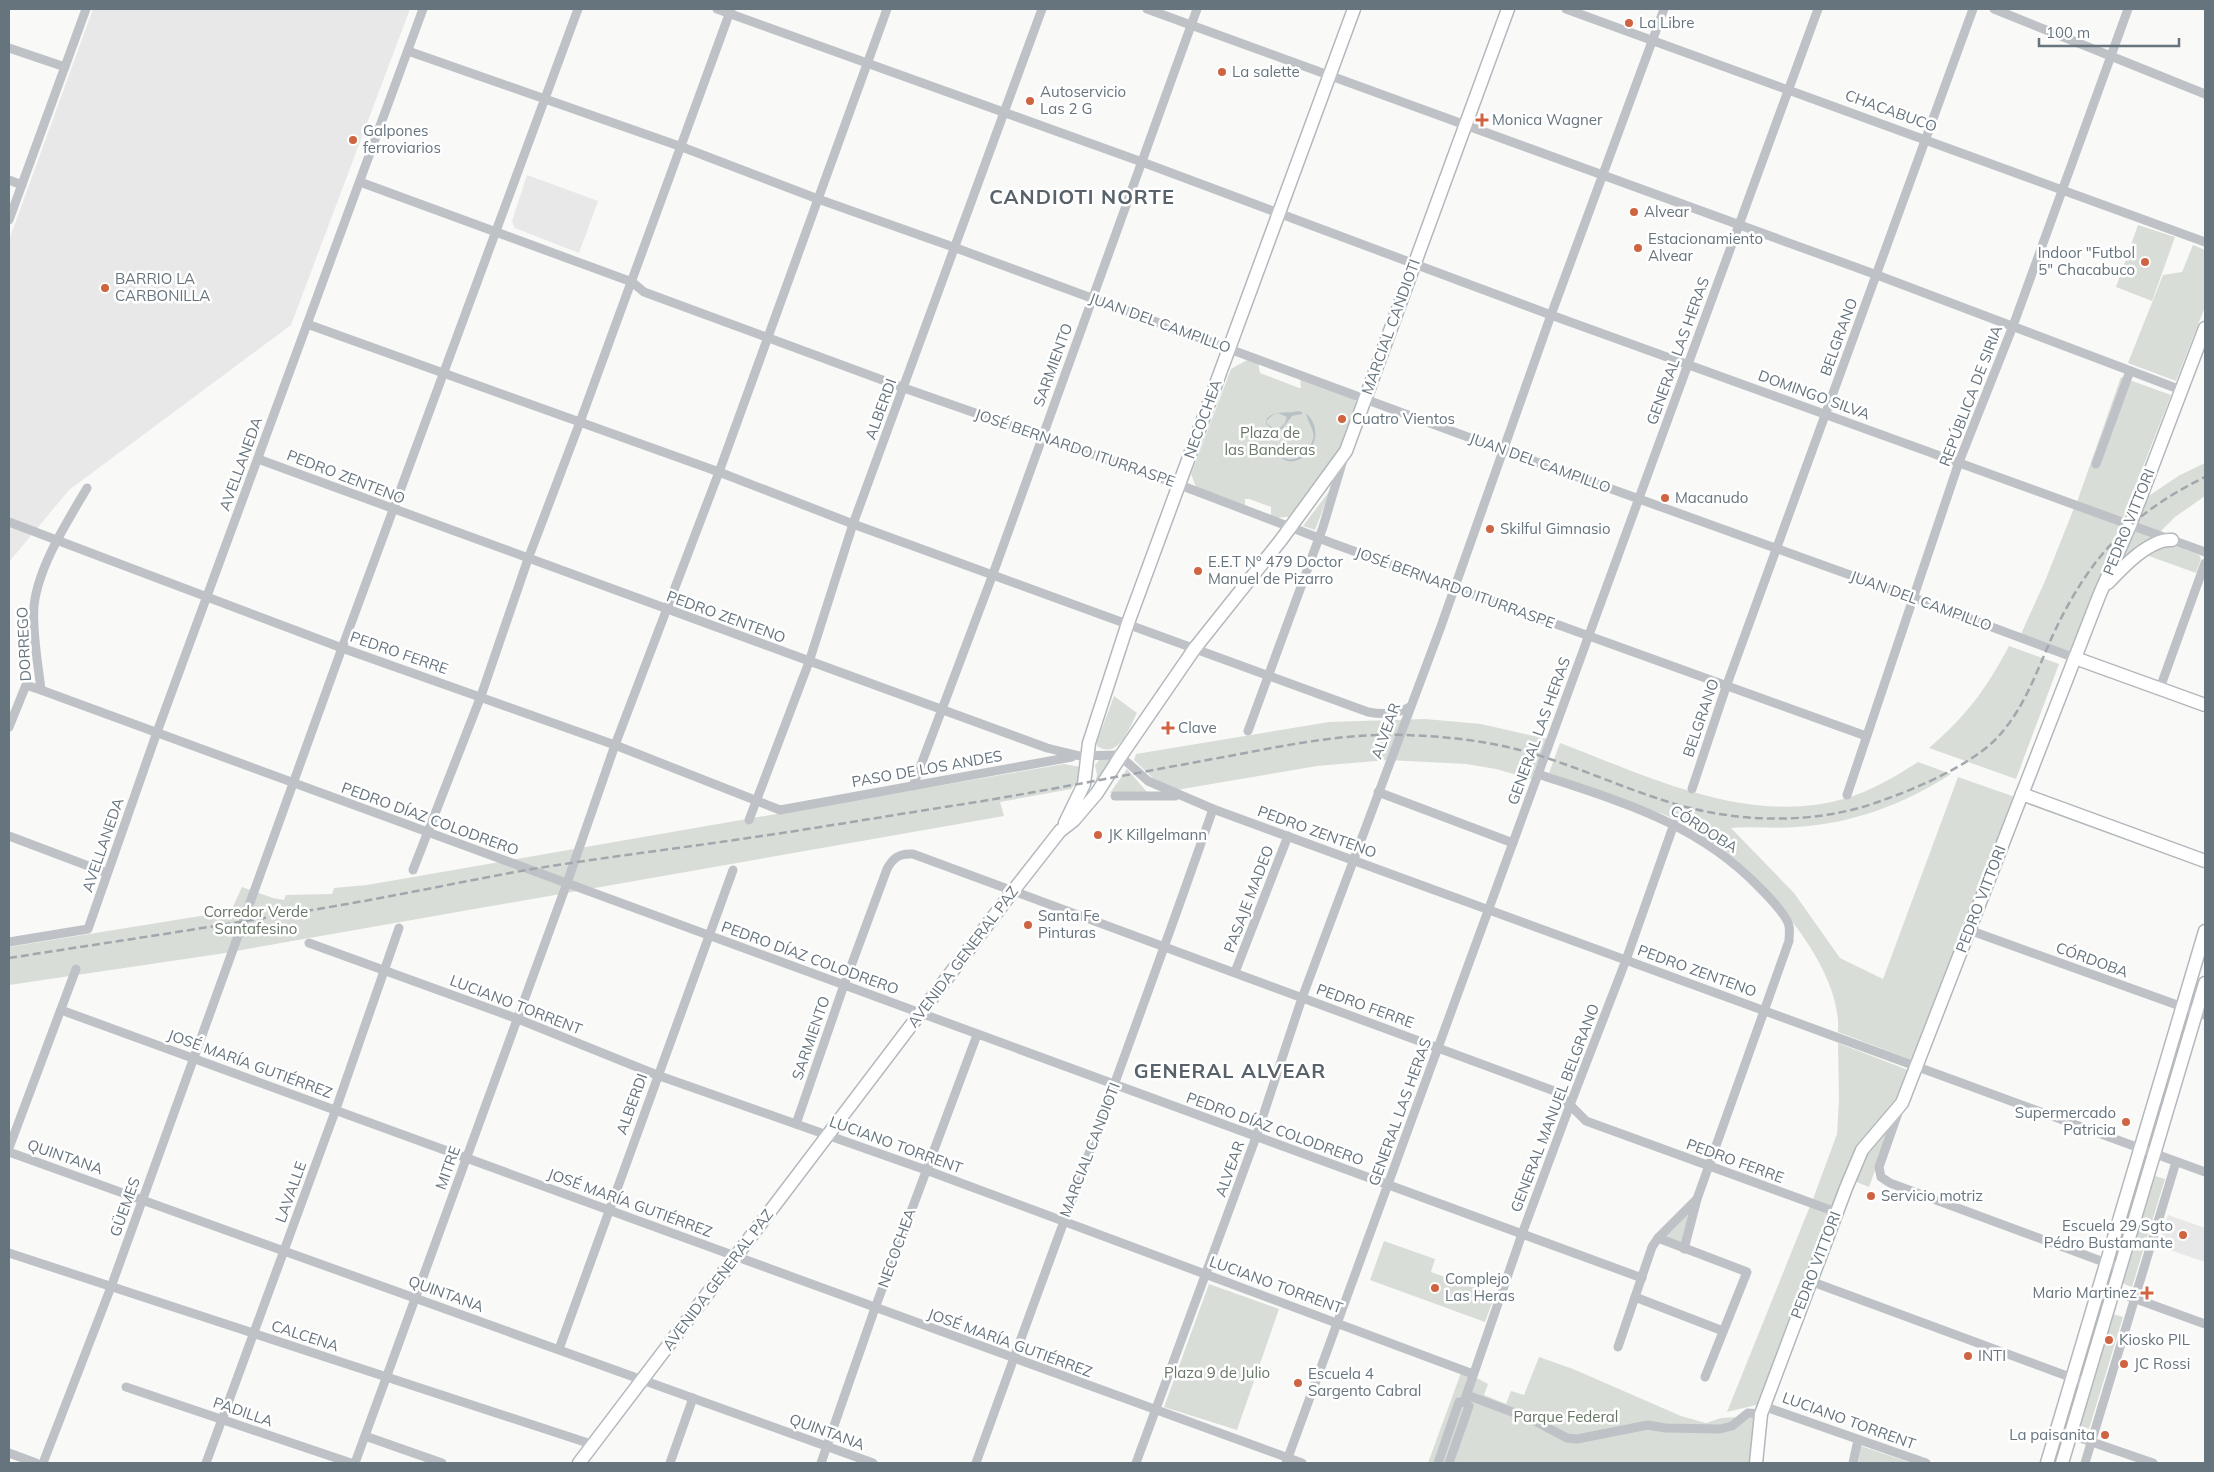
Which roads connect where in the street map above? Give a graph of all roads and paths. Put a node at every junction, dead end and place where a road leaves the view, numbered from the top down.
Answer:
1 (86, 9) edge
2 (423, 9) edge
3 (578, 9) edge
4 (717, 9) edge
5 (887, 9) edge
6 (1042, 9) edge
7 (1147, 9) edge
8 (1197, 9) edge
9 (1354, 9) edge
10 (1508, 9) edge
11 (1566, 9) edge
12 (1664, 9) edge
13 (1818, 9) edge
14 (1974, 9) edge
15 (1994, 9) edge
16 (2128, 9) edge
17 (730, 11) edge
18 (1191, 25) junction
19 (1653, 40) junction
20 (9, 48) edge
21 (408, 51) junction
22 (2111, 54) junction
23 (866, 64) junction
24 (65, 67) junction
25 (1330, 77) junction
26 (1788, 89) junction
27 (2205, 94) edge
28 (545, 100) junction
29 (1003, 112) junction
30 (1464, 126) junction
31 (1925, 138) junction
32 (682, 147) junction
33 (1142, 162) junction
34 (1603, 176) junction
35 (9, 180) edge
36 (360, 182) junction
37 (22, 185) junction
38 (2062, 190) junction
39 (818, 200) junction
40 (1279, 213) junction
41 (9, 220) edge
42 (1739, 225) junction
43 (496, 231) junction
44 (2205, 242) edge
45 (956, 248) junction
46 (1414, 263) junction
47 (1877, 275) junction
48 (632, 282) junction
49 (1091, 299) junction
50 (1552, 315) junction
51 (308, 324) junction
52 (2013, 326) junction
53 (2205, 328) edge
54 (768, 336) junction
55 (1228, 348) junction
56 (1688, 363) junction
57 (2130, 371) junction
58 (443, 373) junction
59 (904, 388) junction
60 (2181, 390) junction
61 (1365, 399) junction
62 (1826, 414) junction
63 (580, 422) junction
64 (1042, 436) junction
65 (1503, 450) junction
66 (1346, 451) junction
67 (258, 459) junction
68 (1959, 462) junction
69 (2096, 464) dead end
70 (719, 472) junction
71 (1180, 485) junction
72 (88, 488) dead end
73 (1638, 499) junction
74 (394, 510) junction
75 (9, 522) edge
76 (853, 524) junction
77 (2130, 525) junction
78 (1289, 527) junction
79 (1319, 538) junction
80 (57, 540) junction
81 (2172, 540) junction
82 (1776, 549) junction
83 (2205, 552) edge
84 (528, 559) junction
85 (2205, 563) edge
86 (993, 574) junction
87 (1453, 587) junction
88 (208, 596) junction
89 (2099, 596) junction
90 (1914, 598) junction
91 (667, 609) junction
92 (1128, 624) junction
93 (1588, 636) junction
94 (342, 648) junction
95 (1195, 648) junction
96 (2075, 658) junction
97 (808, 662) junction
98 (1270, 675) junction
99 (26, 685) joint
100 (1726, 687) junction
101 (2160, 688) junction
102 (41, 690) junction
103 (481, 696) junction
104 (2205, 705) edge
105 (1410, 707) junction
106 (942, 709) junction
107 (9, 727) edge
108 (1248, 731) dead end
109 (157, 732) junction
110 (1866, 736) junction
111 (615, 745) junction
112 (1084, 756) junction
113 (1120, 756) junction
114 (1538, 774) junction
115 (294, 784) junction
116 (913, 786) junction
117 (1692, 788) dead end
118 (1378, 792) junction
119 (2022, 794) junction
120 (1847, 795) dead end
121 (1115, 796) dead end
122 (1180, 796) junction
123 (756, 801) junction
124 (1213, 809) junction
125 (780, 810) joint
126 (749, 820) dead end
127 (1674, 824) junction
128 (1060, 831) junction
129 (426, 833) junction
130 (9, 836) edge
131 (1288, 836) junction
132 (1513, 842) junction
133 (902, 854) joint
134 (1354, 861) junction
135 (2205, 861) edge
136 (413, 870) dead end
137 (733, 870) dead end
138 (107, 873) junction
139 (567, 883) junction
140 (1014, 892) junction
141 (1488, 909) junction
142 (399, 928) dead end
143 (1969, 930) junction
144 (2205, 931) edge
145 (708, 935) junction
146 (9, 942) edge
147 (309, 943) dead end
148 (1166, 947) junction
149 (1626, 960) junction
150 (76, 969) dead end
151 (384, 970) junction
152 (1235, 972) junction
153 (2205, 983) edge
154 (844, 985) junction
155 (1302, 998) junction
156 (2183, 1007) junction
157 (61, 1010) junction
158 (1764, 1010) junction
159 (920, 1014) junction
160 (2201, 1014) edge
161 (518, 1019) junction
162 (977, 1035) junction
163 (1438, 1047) junction
164 (193, 1058) junction
165 (1916, 1067) junction
166 (657, 1075) junction
167 (1114, 1085) junction
168 (1902, 1104) junction
169 (1570, 1105) junction
170 (336, 1109) junction
171 (796, 1124) junction
172 (828, 1135) junction
173 (1256, 1137) junction
174 (9, 1150) edge
175 (2141, 1150) junction
176 (2154, 1154) junction
177 (467, 1158) junction
178 (2176, 1162) junction
179 (1709, 1166) junction
180 (926, 1170) junction
181 (2205, 1172) edge
182 (1387, 1185) junction
183 (142, 1198) junction
184 (1697, 1199) junction
185 (608, 1210) junction
186 (1836, 1212) junction
187 (1063, 1221) junction
188 (1522, 1234) junction
189 (1658, 1238) junction
190 (1684, 1249) junction
191 (284, 1250) junction
192 (9, 1253) edge
193 (736, 1256) junction
194 (2106, 1263) junction
195 (2120, 1268) junction
196 (1206, 1274) junction
197 (1642, 1278) junction
198 (1810, 1281) junction
199 (2100, 1286) junction
200 (111, 1287) junction
201 (2113, 1291) junction
202 (1635, 1297) junction
203 (416, 1298) junction
204 (2134, 1298) junction
205 (875, 1308) junction
206 (1337, 1322) junction
207 (2205, 1324) edge
208 (1723, 1330) junction
209 (253, 1333) junction
210 (1618, 1347) dead end
211 (559, 1349) junction
212 (1013, 1359) junction
213 (1473, 1374) junction
214 (387, 1376) junction
215 (1705, 1377) dead end
216 (2072, 1378) junction
217 (642, 1379) junction
218 (2086, 1383) junction
219 (126, 1387) dead end
220 (693, 1398) junction
221 (1465, 1398) junction
222 (1155, 1410) junction
223 (1762, 1410) junction
224 (222, 1419) junction
225 (2057, 1430) junction
226 (2071, 1434) junction
227 (365, 1436) junction
228 (1858, 1440) junction
229 (2092, 1442) junction
230 (594, 1445) junction
231 (826, 1446) junction
232 (9, 1453) edge
233 (1287, 1461) edge
234 (36, 1463) edge
235 (43, 1463) edge
236 (206, 1463) edge
237 (351, 1463) edge
238 (355, 1463) edge
239 (442, 1463) edge
240 (579, 1463) edge
241 (670, 1463) edge
242 (821, 1463) edge
243 (873, 1463) edge
244 (976, 1463) edge
245 (1136, 1463) edge
246 (1302, 1463) edge
247 (1438, 1463) edge
248 (1449, 1463) edge
249 (1756, 1463) edge
250 (1853, 1463) edge
251 (1926, 1463) edge
252 (2047, 1463) edge
253 (2062, 1463) edge
254 (2086, 1463) edge
255 (2153, 1463) edge

1 - 24 street
2 - 21 street, AVELLANEDA
3 - 28 street, GÜEMES
4 - 17 street, DOMINGO SILVA
5 - 23 street, MITRE
6 - 29 street, ALBERDI
7 - 18 street
8 - 18 street, SARMIENTO
9 - 25 main road, NECOCHEA
10 - 30 main road, MARCIAL CANDIOTI
11 - 19 street, CHACABUCO
12 - 19 street, ALVEAR
13 - 26 street, GENERAL LAS HERAS
14 - 31 street, BELGRANO
15 - 22 street
16 - 22 street, REPÚBLICA DE SIRIA
17 - 23 street, DOMINGO SILVA
17 - 32 street
18 - 25 street
18 - 33 street, SARMIENTO
19 - 26 street, CHACABUCO
19 - 34 street, ALVEAR
20 - 24 street
21 - 28 street, JUAN DEL CAMPILLO
21 - 36 street, AVELLANEDA
22 - 27 street
22 - 38 street, REPÚBLICA DE SIRIA
23 - 29 street, DOMINGO SILVA
23 - 39 street, MITRE
24 - 37 street
25 - 30 street
25 - 40 main road, NECOCHEA
26 - 31 street, CHACABUCO
26 - 42 street, GENERAL LAS HERAS
28 - 32 street, JUAN DEL CAMPILLO
28 - 43 street, GÜEMES
29 - 33 street, DOMINGO SILVA
29 - 45 street, ALBERDI
30 - 34 street
30 - 46 main road, MARCIAL CANDIOTI
31 - 38 street, CHACABUCO
31 - 47 street, BELGRANO
32 - 39 street, JUAN DEL CAMPILLO
32 - 48 street
33 - 40 street, DOMINGO SILVA
33 - 49 street, SARMIENTO
34 - 42 street
34 - 50 street, ALVEAR
35 - 37 street
36 - 43 street
36 - 51 street, AVELLANEDA
37 - 41 street
38 - 44 street, CHACABUCO
38 - 52 street, REPÚBLICA DE SIRIA
39 - 45 street, JUAN DEL CAMPILLO
39 - 54 street, MITRE
40 - 46 street, DOMINGO SILVA
40 - 55 main road, NECOCHEA
42 - 47 street
42 - 56 street, GENERAL LAS HERAS
43 - 48 street, JOSÉ BERNARDO ITURRASPE
43 - 58 street, GÜEMES
45 - 49 street, JUAN DEL CAMPILLO
45 - 59 street, ALBERDI
46 - 50 street, DOMINGO SILVA
46 - 61 main road, MARCIAL CANDIOTI
47 - 52 street
47 - 62 street, BELGRANO
48 - 54 street, JOSÉ BERNARDO ITURRASPE
48 - 63 street
49 - 55 street, JUAN DEL CAMPILLO
49 - 64 street, SARMIENTO
50 - 56 street, DOMINGO SILVA
50 - 65 street, ALVEAR
51 - 58 street
51 - 67 street, AVELLANEDA
52 - 57 street
52 - 68 street, REPÚBLICA DE SIRIA
53 - 60 main road, PEDRO VITTORI
54 - 59 street, JOSÉ BERNARDO ITURRASPE
54 - 70 street, MITRE
55 - 61 street, JUAN DEL CAMPILLO
55 - 71 main road, NECOCHEA
56 - 62 street, DOMINGO SILVA
56 - 73 street, GENERAL LAS HERAS
57 - 60 street
57 - 69 street
58 - 63 street
58 - 74 street, GÜEMES
59 - 64 street, JOSÉ BERNARDO ITURRASPE
59 - 76 street, ALBERDI
60 - 77 main road, PEDRO VITTORI
61 - 65 street, JUAN DEL CAMPILLO
61 - 66 main road, MARCIAL CANDIOTI
62 - 68 street, DOMINGO SILVA
62 - 82 street, BELGRANO
63 - 70 street
63 - 84 street
64 - 71 street, JOSÉ BERNARDO ITURRASPE
64 - 86 street, SARMIENTO
65 - 73 street, JUAN DEL CAMPILLO
65 - 87 street, ALVEAR
66 - 78 main road, AVENIDA GENERAL PAZ
66 - 79 street, MARCIAL CANDIOTI
67 - 74 street, PEDRO ZENTENO
67 - 88 street, AVELLANEDA
68 - 77 street, DOMINGO SILVA
68 - 90 street, REPÚBLICA DE SIRIA
70 - 76 street
70 - 91 street, MITRE
71 - 78 street, JOSÉ BERNARDO ITURRASPE
71 - 92 main road, NECOCHEA
72 - 80 street, DORREGO
73 - 82 street, JUAN DEL CAMPILLO
73 - 93 street, GENERAL LAS HERAS
74 - 84 street, PEDRO ZENTENO
74 - 94 street, GÜEMES
75 - 80 street, PEDRO FERRE
76 - 86 street
76 - 97 street, ALBERDI
77 - 81 street, DOMINGO SILVA
77 - 89 main road, PEDRO VITTORI
78 - 79 street, JOSÉ BERNARDO ITURRASPE
78 - 95 main road, AVENIDA GENERAL PAZ
79 - 87 street, JOSÉ BERNARDO ITURRASPE
79 - 98 street, MARCIAL CANDIOTI
80 - 88 street, PEDRO FERRE
80 - 102 street, DORREGO
81 - 83 street, DOMINGO SILVA
81 - 89 main road
82 - 90 street, JUAN DEL CAMPILLO
82 - 100 street, BELGRANO
84 - 91 street, PEDRO ZENTENO
84 - 103 street
85 - 101 street
86 - 92 street
86 - 106 street, SARMIENTO
87 - 93 street, JOSÉ BERNARDO ITURRASPE
87 - 105 street, ALVEAR
88 - 94 street, PEDRO FERRE
88 - 109 street, AVELLANEDA
89 - 96 main road, PEDRO VITTORI
90 - 96 street, JUAN DEL CAMPILLO
90 - 110 street, REPÚBLICA DE SIRIA
91 - 97 street, PEDRO ZENTENO
91 - 111 street, MITRE
92 - 95 street
92 - 112 main road, NECOCHEA
93 - 100 street, JOSÉ BERNARDO ITURRASPE
93 - 114 street, GENERAL LAS HERAS
94 - 103 street, PEDRO FERRE
94 - 115 street, GÜEMES
95 - 98 street
95 - 113 main road, AVENIDA GENERAL PAZ
96 - 101 main road, JUAN DEL CAMPILLO
96 - 119 main road, PEDRO VITTORI
97 - 106 street, PEDRO ZENTENO
97 - 123 street, ALBERDI
98 - 105 street
98 - 108 street, MARCIAL CANDIOTI
99 - 102 street, PEDRO DÍAZ COLODRERO
99 - 107 street, DORREGO
100 - 110 street, JOSÉ BERNARDO ITURRASPE
100 - 117 street, BELGRANO
101 - 104 main road, JUAN DEL CAMPILLO
102 - 109 street, PEDRO DÍAZ COLODRERO
103 - 111 street, PEDRO FERRE
103 - 129 street
105 - 118 street, ALVEAR
106 - 112 street, PEDRO ZENTENO
106 - 116 street, SARMIENTO
109 - 115 street, PEDRO DÍAZ COLODRERO
109 - 138 street, AVELLANEDA
110 - 120 street, REPÚBLICA DE SIRIA
111 - 123 street, PEDRO FERRE
111 - 139 street, MITRE
112 - 113 street, PEDRO ZENTENO
112 - 116 street, PASO DE LOS ANDES
112 - 128 main road, NECOCHEA
113 - 122 street, PEDRO ZENTENO
113 - 128 main road, AVENIDA GENERAL PAZ
114 - 127 street, CÓRDOBA
114 - 132 street, GENERAL LAS HERAS
115 - 129 street, PEDRO DÍAZ COLODRERO
115 - 164 street, GÜEMES
116 - 125 street, PASO DE LOS ANDES
118 - 132 street
118 - 134 street, ALVEAR
119 - 135 main road
119 - 143 main road, PEDRO VITTORI
121 - 122 street, PEDRO ZENTENO
122 - 124 street, PEDRO ZENTENO
123 - 125 street, PEDRO FERRE
123 - 126 street, ALBERDI
124 - 131 street, PEDRO ZENTENO
124 - 148 street, MARCIAL CANDIOTI
127 - 149 street, GENERAL MANUEL BELGRANO
127 - 158 street, CÓRDOBA
128 - 140 main road, AVENIDA GENERAL PAZ
129 - 136 street
129 - 139 street, PEDRO DÍAZ COLODRERO
130 - 138 street
131 - 134 street, PEDRO ZENTENO
131 - 152 street, PASAJE MADEO
132 - 141 street, GENERAL LAS HERAS
133 - 140 street, PEDRO FERRE
133 - 154 street, SARMIENTO
134 - 141 street, PEDRO ZENTENO
134 - 155 street, ALVEAR
137 - 145 street, ALBERDI
138 - 146 street, AVELLANEDA
139 - 145 street, PEDRO DÍAZ COLODRERO
139 - 161 street, MITRE
140 - 148 street, PEDRO FERRE
140 - 159 main road, AVENIDA GENERAL PAZ
141 - 149 street, PEDRO ZENTENO
141 - 163 street, GENERAL LAS HERAS
142 - 151 street, LAVALLE
143 - 156 street, CÓRDOBA
143 - 165 main road, PEDRO VITTORI
144 - 156 main road
145 - 154 street, PEDRO DÍAZ COLODRERO
145 - 166 street, ALBERDI
147 - 151 street, LUCIANO TORRENT
148 - 152 street, PEDRO FERRE
148 - 167 street, MARCIAL CANDIOTI
149 - 158 street, PEDRO ZENTENO
149 - 169 street, GENERAL MANUEL BELGRANO
150 - 157 street
151 - 161 street, LUCIANO TORRENT
151 - 170 street, LAVALLE
152 - 155 street, PEDRO FERRE
153 - 160 main road
154 - 159 street, PEDRO DÍAZ COLODRERO
154 - 171 street, SARMIENTO
155 - 163 street, PEDRO FERRE
155 - 173 street, ALVEAR
156 - 160 street, CÓRDOBA
156 - 175 main road
157 - 164 street, JOSÉ MARÍA GUTIÉRREZ
157 - 174 street
158 - 165 street, PEDRO ZENTENO
158 - 179 street
159 - 162 street, PEDRO DÍAZ COLODRERO
159 - 172 main road, AVENIDA GENERAL PAZ
160 - 176 main road
161 - 166 street, LUCIANO TORRENT
161 - 177 street, MITRE
162 - 167 street, PEDRO DÍAZ COLODRERO
162 - 180 street, NECOCHEA
163 - 169 street, PEDRO FERRE
163 - 182 street, GENERAL LAS HERAS
164 - 170 street, JOSÉ MARÍA GUTIÉRREZ
164 - 183 street, GÜEMES
165 - 168 main road, PEDRO VITTORI
165 - 175 street, PEDRO ZENTENO
166 - 171 street, LUCIANO TORRENT
166 - 185 street, ALBERDI
167 - 173 street, PEDRO DÍAZ COLODRERO
167 - 187 street, MARCIAL CANDIOTI
168 - 186 main road, PEDRO VITTORI
168 - 194 street
169 - 179 street, PEDRO FERRE
169 - 188 street, GENERAL MANUEL BELGRANO
170 - 177 street, JOSÉ MARÍA GUTIÉRREZ
170 - 191 street, LAVALLE
171 - 172 street, LUCIANO TORRENT
172 - 180 street, LUCIANO TORRENT
172 - 193 main road, AVENIDA GENERAL PAZ
173 - 182 street, PEDRO DÍAZ COLODRERO
173 - 196 street, ALVEAR
174 - 183 street, QUINTANA
175 - 176 street, PEDRO ZENTENO
175 - 194 main road
176 - 178 street, PEDRO ZENTENO
176 - 195 main road
177 - 185 street, JOSÉ MARÍA GUTIÉRREZ
177 - 203 street, MITRE
178 - 181 street, PEDRO ZENTENO
178 - 204 street
179 - 184 street
179 - 186 street, PEDRO FERRE
180 - 187 street, LUCIANO TORRENT
180 - 205 street, NECOCHEA
182 - 188 street, PEDRO DÍAZ COLODRERO
182 - 206 street, GENERAL LAS HERAS
183 - 191 street, QUINTANA
183 - 200 street, GÜEMES
184 - 189 street
184 - 190 street
185 - 193 street, JOSÉ MARÍA GUTIÉRREZ
185 - 211 street, ALBERDI
186 - 198 main road, PEDRO VITTORI
187 - 196 street, LUCIANO TORRENT
187 - 212 street, MARCIAL CANDIOTI
188 - 197 street, PEDRO DÍAZ COLODRERO
188 - 213 street, GENERAL MANUEL BELGRANO
189 - 190 street
189 - 197 street
190 - 208 street
191 - 203 street, QUINTANA
191 - 209 street, LAVALLE
192 - 200 street, CALCENA
193 - 205 street, JOSÉ MARÍA GUTIÉRREZ
193 - 217 main road, AVENIDA GENERAL PAZ
194 - 195 street
194 - 199 main road
195 - 201 main road
196 - 206 street, LUCIANO TORRENT
196 - 222 street, ALVEAR
197 - 202 street
198 - 216 street
198 - 223 main road, PEDRO VITTORI
199 - 201 street
199 - 216 main road
200 - 209 street, CALCENA
200 - 235 street, GÜEMES
201 - 204 street
201 - 218 main road
202 - 208 street
202 - 210 street
203 - 211 street, QUINTANA
203 - 214 street, MITRE
204 - 207 street
204 - 229 street
205 - 212 street, JOSÉ MARÍA GUTIÉRREZ
205 - 231 street, NECOCHEA
206 - 213 street, LUCIANO TORRENT
206 - 233 street, GENERAL LAS HERAS
208 - 215 street
209 - 214 street, CALCENA
209 - 224 street, LAVALLE
211 - 217 street, QUINTANA
212 - 222 street, JOSÉ MARÍA GUTIÉRREZ
212 - 244 street, MARCIAL CANDIOTI
213 - 221 street, GENERAL MANUEL BELGRANO
214 - 227 street, MITRE
214 - 230 street, CALCENA
216 - 218 street
216 - 225 main road
217 - 220 street, QUINTANA
217 - 230 main road, AVENIDA GENERAL PAZ
218 - 226 main road
219 - 224 street, PADILLA
220 - 231 street, QUINTANA
220 - 241 street
221 - 223 street, LUCIANO TORRENT
221 - 247 street
221 - 248 street
222 - 233 street, JOSÉ MARÍA GUTIÉRREZ
222 - 245 street, ALVEAR
223 - 228 street, LUCIANO TORRENT
223 - 249 main road, PEDRO VITTORI
224 - 236 street, LAVALLE
224 - 237 street, PADILLA
225 - 226 street
225 - 252 main road
226 - 229 street
226 - 253 main road
227 - 238 street, MITRE
227 - 239 street
228 - 250 street
228 - 251 street, LUCIANO TORRENT
229 - 254 street
229 - 255 street
230 - 240 main road, AVENIDA GENERAL PAZ
231 - 242 street, NECOCHEA
231 - 243 street, QUINTANA
232 - 234 street
233 - 246 street, JOSÉ MARÍA GUTIÉRREZ

